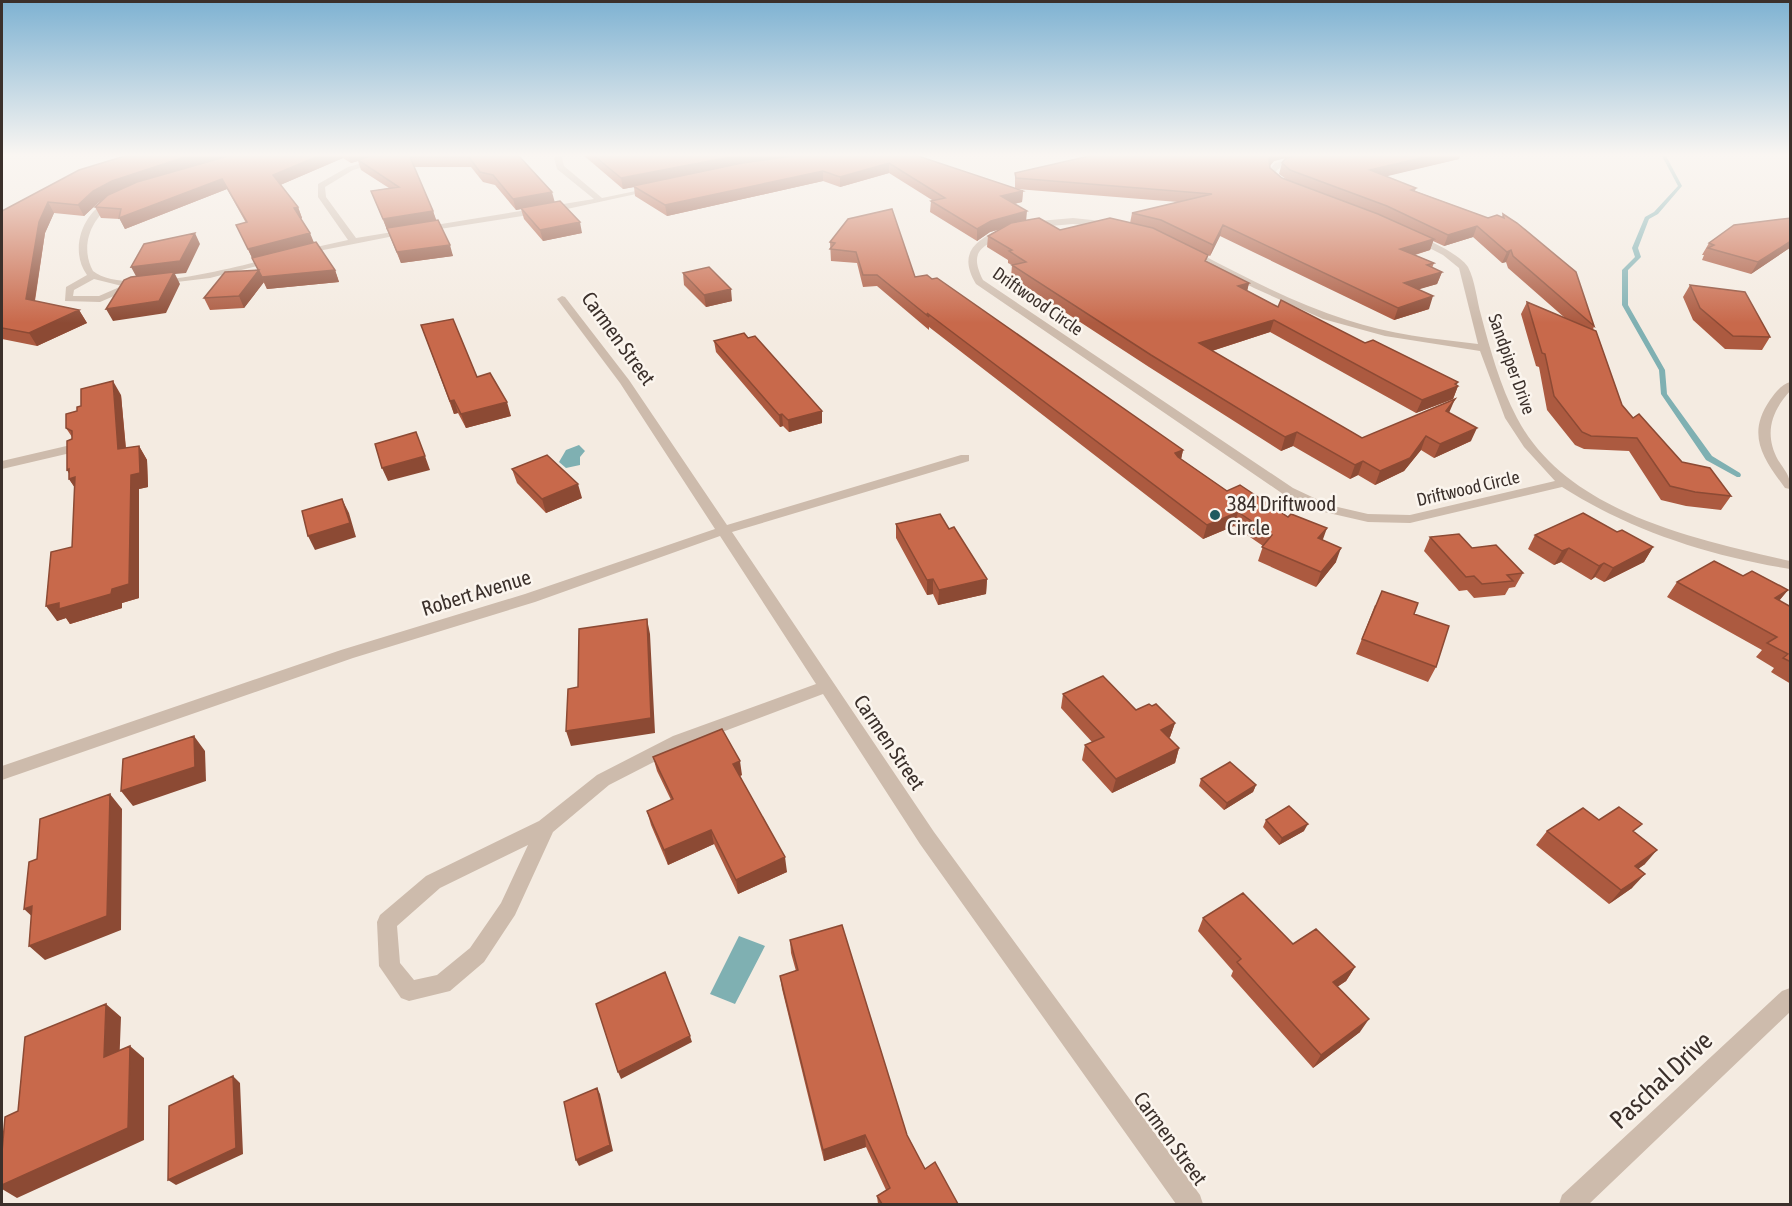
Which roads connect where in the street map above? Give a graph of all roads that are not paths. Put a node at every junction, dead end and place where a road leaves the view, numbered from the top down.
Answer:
1 (96, 210) edge
2 (332, 210) edge
3 (544, 210) edge
4 (1128, 227) edge
5 (1402, 234) edge
6 (354, 240) junction
7 (1177, 245) edge
8 (93, 276) junction
9 (135, 284) junction
10 (562, 299) dead end
11 (1485, 348) junction
12 (1791, 385) edge
13 (75, 448) edge
14 (966, 458) dead end
15 (2, 465) edge
16 (1564, 483) junction
17 (1791, 485) edge
18 (722, 531) junction
19 (1791, 565) edge
20 (826, 687) junction
21 (2, 772) edge
22 (546, 827) junction
23 (1791, 998) edge
24 (1191, 1204) edge
25 (1571, 1204) edge

1 - 8 street
2 - 6 street
3 - 6 street
4 - 16 street, Driftwood Circle
5 - 11 street, Sandpiper Drive
6 - 9 street
7 - 11 street
8 - 9 street
8 - 9 street
10 - 18 street, Carmen Street
11 - 16 street, Sandpiper Drive
12 - 17 street
13 - 15 street
14 - 18 street, Robert Avenue
16 - 19 street, Sandpiper Drive
18 - 20 street, Carmen Street
18 - 21 street, Robert Avenue
20 - 22 street
20 - 24 street, Carmen Street
22 - 22 street
23 - 25 street, Paschal Drive

